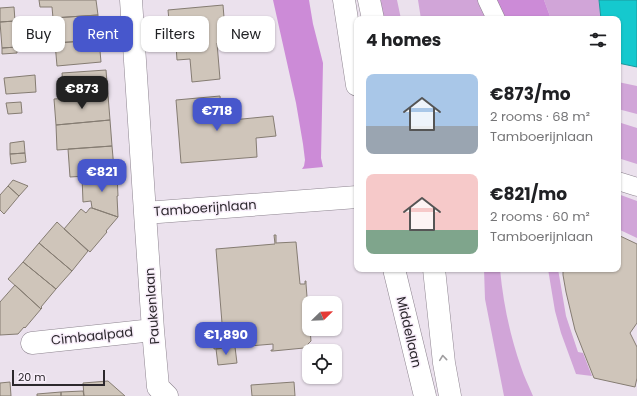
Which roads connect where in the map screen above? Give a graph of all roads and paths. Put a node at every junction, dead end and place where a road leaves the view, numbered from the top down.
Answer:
1 (131, 0) edge
2 (344, 0) edge
3 (369, 0) edge
4 (487, 0) edge
5 (372, 16) edge
6 (495, 16) edge
7 (354, 65) edge
8 (621, 182) edge
9 (637, 187) edge
10 (354, 197) edge
11 (145, 212) junction
12 (395, 272) edge
13 (434, 272) edge
14 (153, 330) junction
15 (32, 343) dead end
16 (167, 396) edge
17 (424, 396) edge
18 (450, 396) edge

1 - 11 street, Tamboerijnlaan
2 - 7 street
3 - 5 street
4 - 6 lane
8 - 9 lane
10 - 11 street, Tamboerijnlaan
11 - 14 street, Paukenlaan
12 - 17 street, Middellaan
18 -> 13 street, Middellaan
14 - 15 street, Cimbaalpad
14 - 16 street, Paukenlaan

